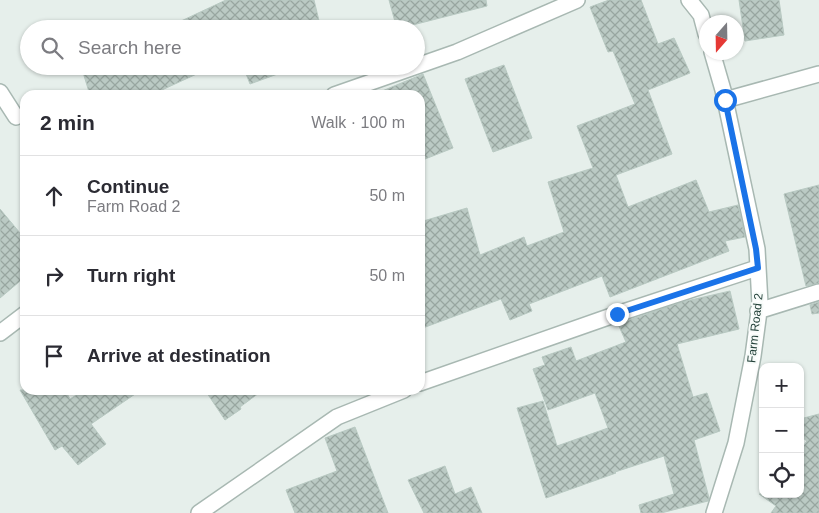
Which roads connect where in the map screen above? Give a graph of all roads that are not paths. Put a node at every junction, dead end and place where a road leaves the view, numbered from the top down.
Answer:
1 (577, 0) edge
2 (689, 0) edge
3 (701, 15) edge
4 (714, 60) edge
5 (425, 63) edge
6 (819, 74) edge
7 (391, 75) edge
8 (348, 90) edge
9 (0, 92) edge
10 (725, 100) junction
11 (16, 117) dead end
12 (758, 268) junction
13 (819, 292) edge
14 (758, 311) junction
15 (20, 318) edge
16 (0, 333) edge
17 (425, 381) edge
18 (392, 395) edge
19 (199, 513) edge
20 (714, 513) edge

1 - 5 street
2 - 3 street
4 - 10 street, Farm Road 2
6 - 10 street
7 - 8 street
9 - 11 street
10 - 12 street, Farm Road 2
12 - 14 street, Farm Road 2
12 - 17 street
13 - 14 street
14 - 20 street, Farm Road 2
15 - 16 street
18 - 19 street

